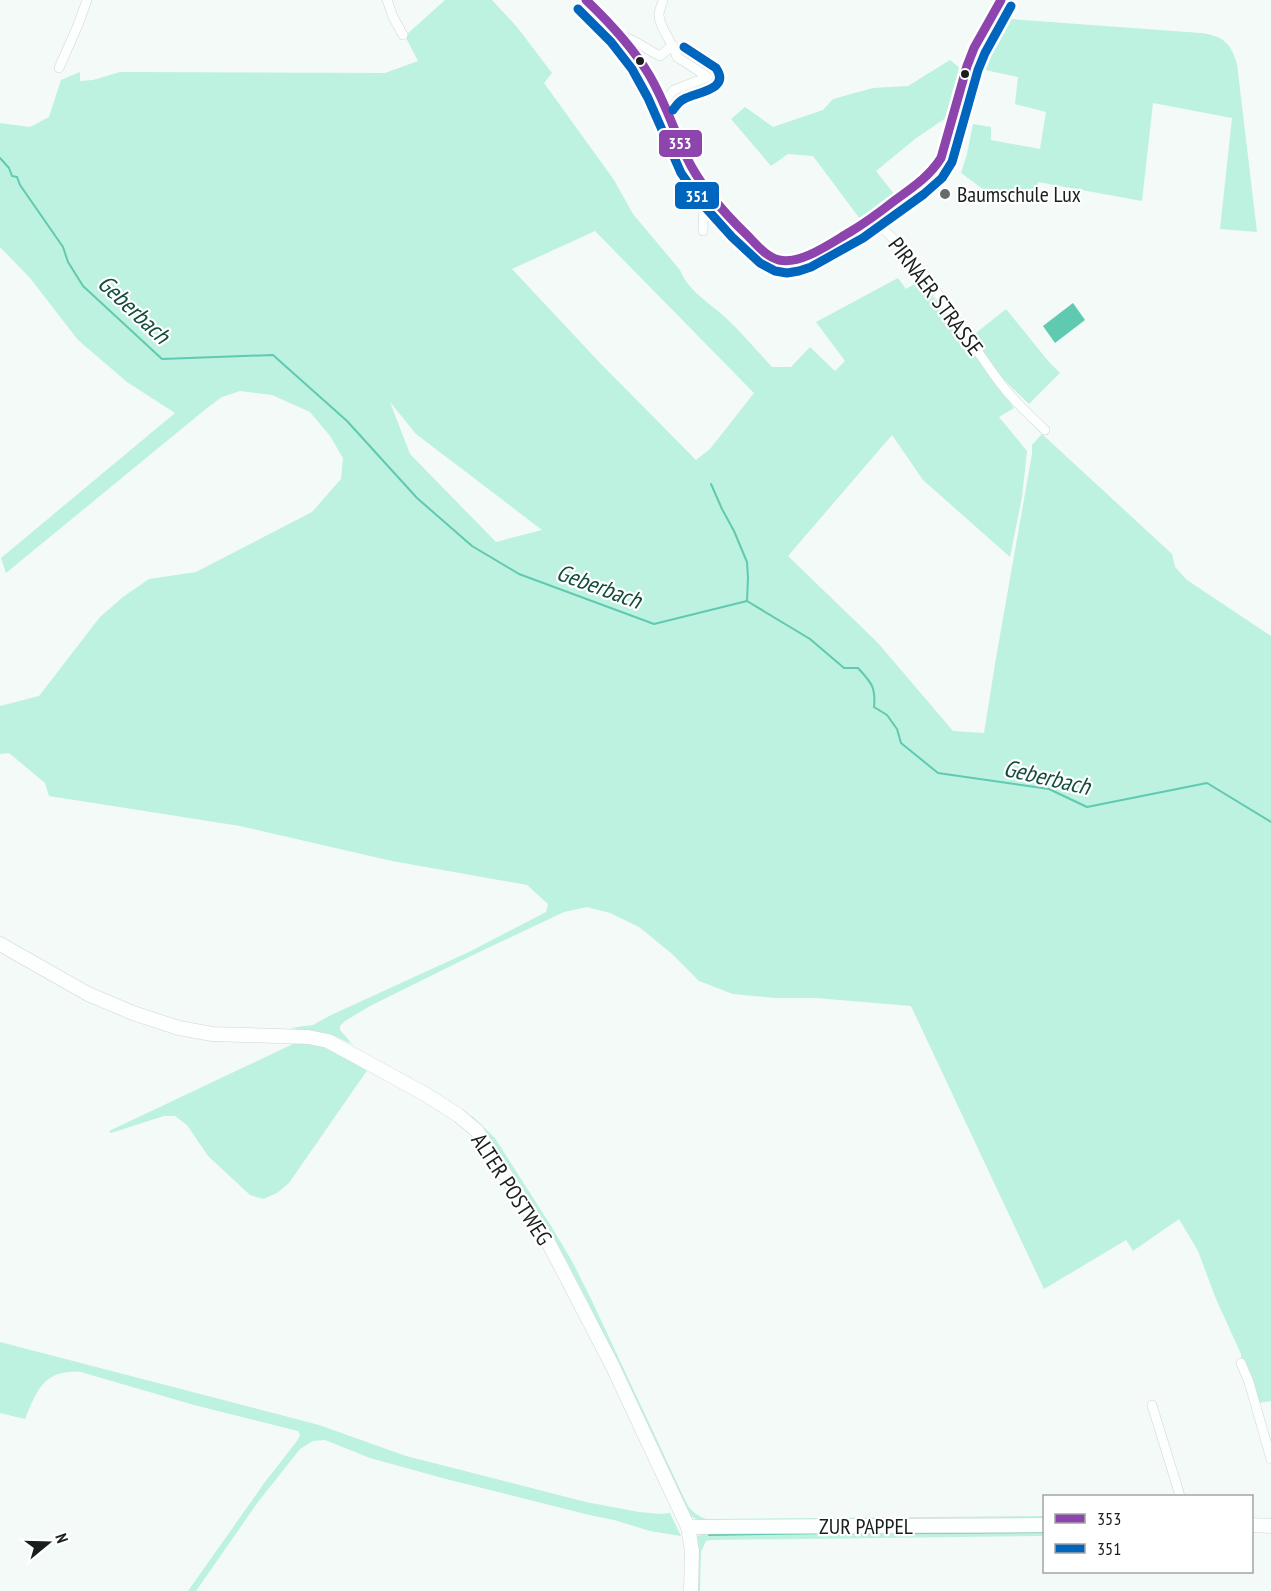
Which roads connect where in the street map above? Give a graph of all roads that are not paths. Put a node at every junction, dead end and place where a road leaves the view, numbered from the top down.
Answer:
1 (87, 0) edge
2 (387, 0) edge
3 (586, 0) edge
4 (663, 0) edge
5 (1001, 0) edge
6 (403, 35) dead end
7 (622, 36) junction
8 (673, 45) junction
9 (59, 68) dead end
10 (664, 102) junction
11 (707, 191) junction
12 (872, 219) junction
13 (703, 231) dead end
14 (1045, 430) dead end
15 (0, 945) edge
16 (1241, 1363) dead end
17 (1152, 1405) dead end
18 (1271, 1459) edge
19 (1179, 1495) edge
20 (1043, 1525) edge
21 (1253, 1525) edge
22 (1271, 1526) edge
23 (688, 1527) junction
24 (691, 1591) edge

1 - 9 street
2 - 6 street
3 - 7 street, PIRNAER STRASSE
4 - 8 street
5 - 12 street
7 - 8 street
7 - 10 street, PIRNAER STRASSE
8 - 10 street
10 - 11 street, PIRNAER STRASSE
11 - 12 street, PIRNAER STRASSE
11 - 13 street
12 - 14 street, PIRNAER STRASSE
15 - 23 street, ALTER POSTWEG
16 - 18 street
17 - 19 street
20 - 23 street, ZUR PAPPEL
21 - 22 street
23 - 24 street, ALTER POSTWEG

